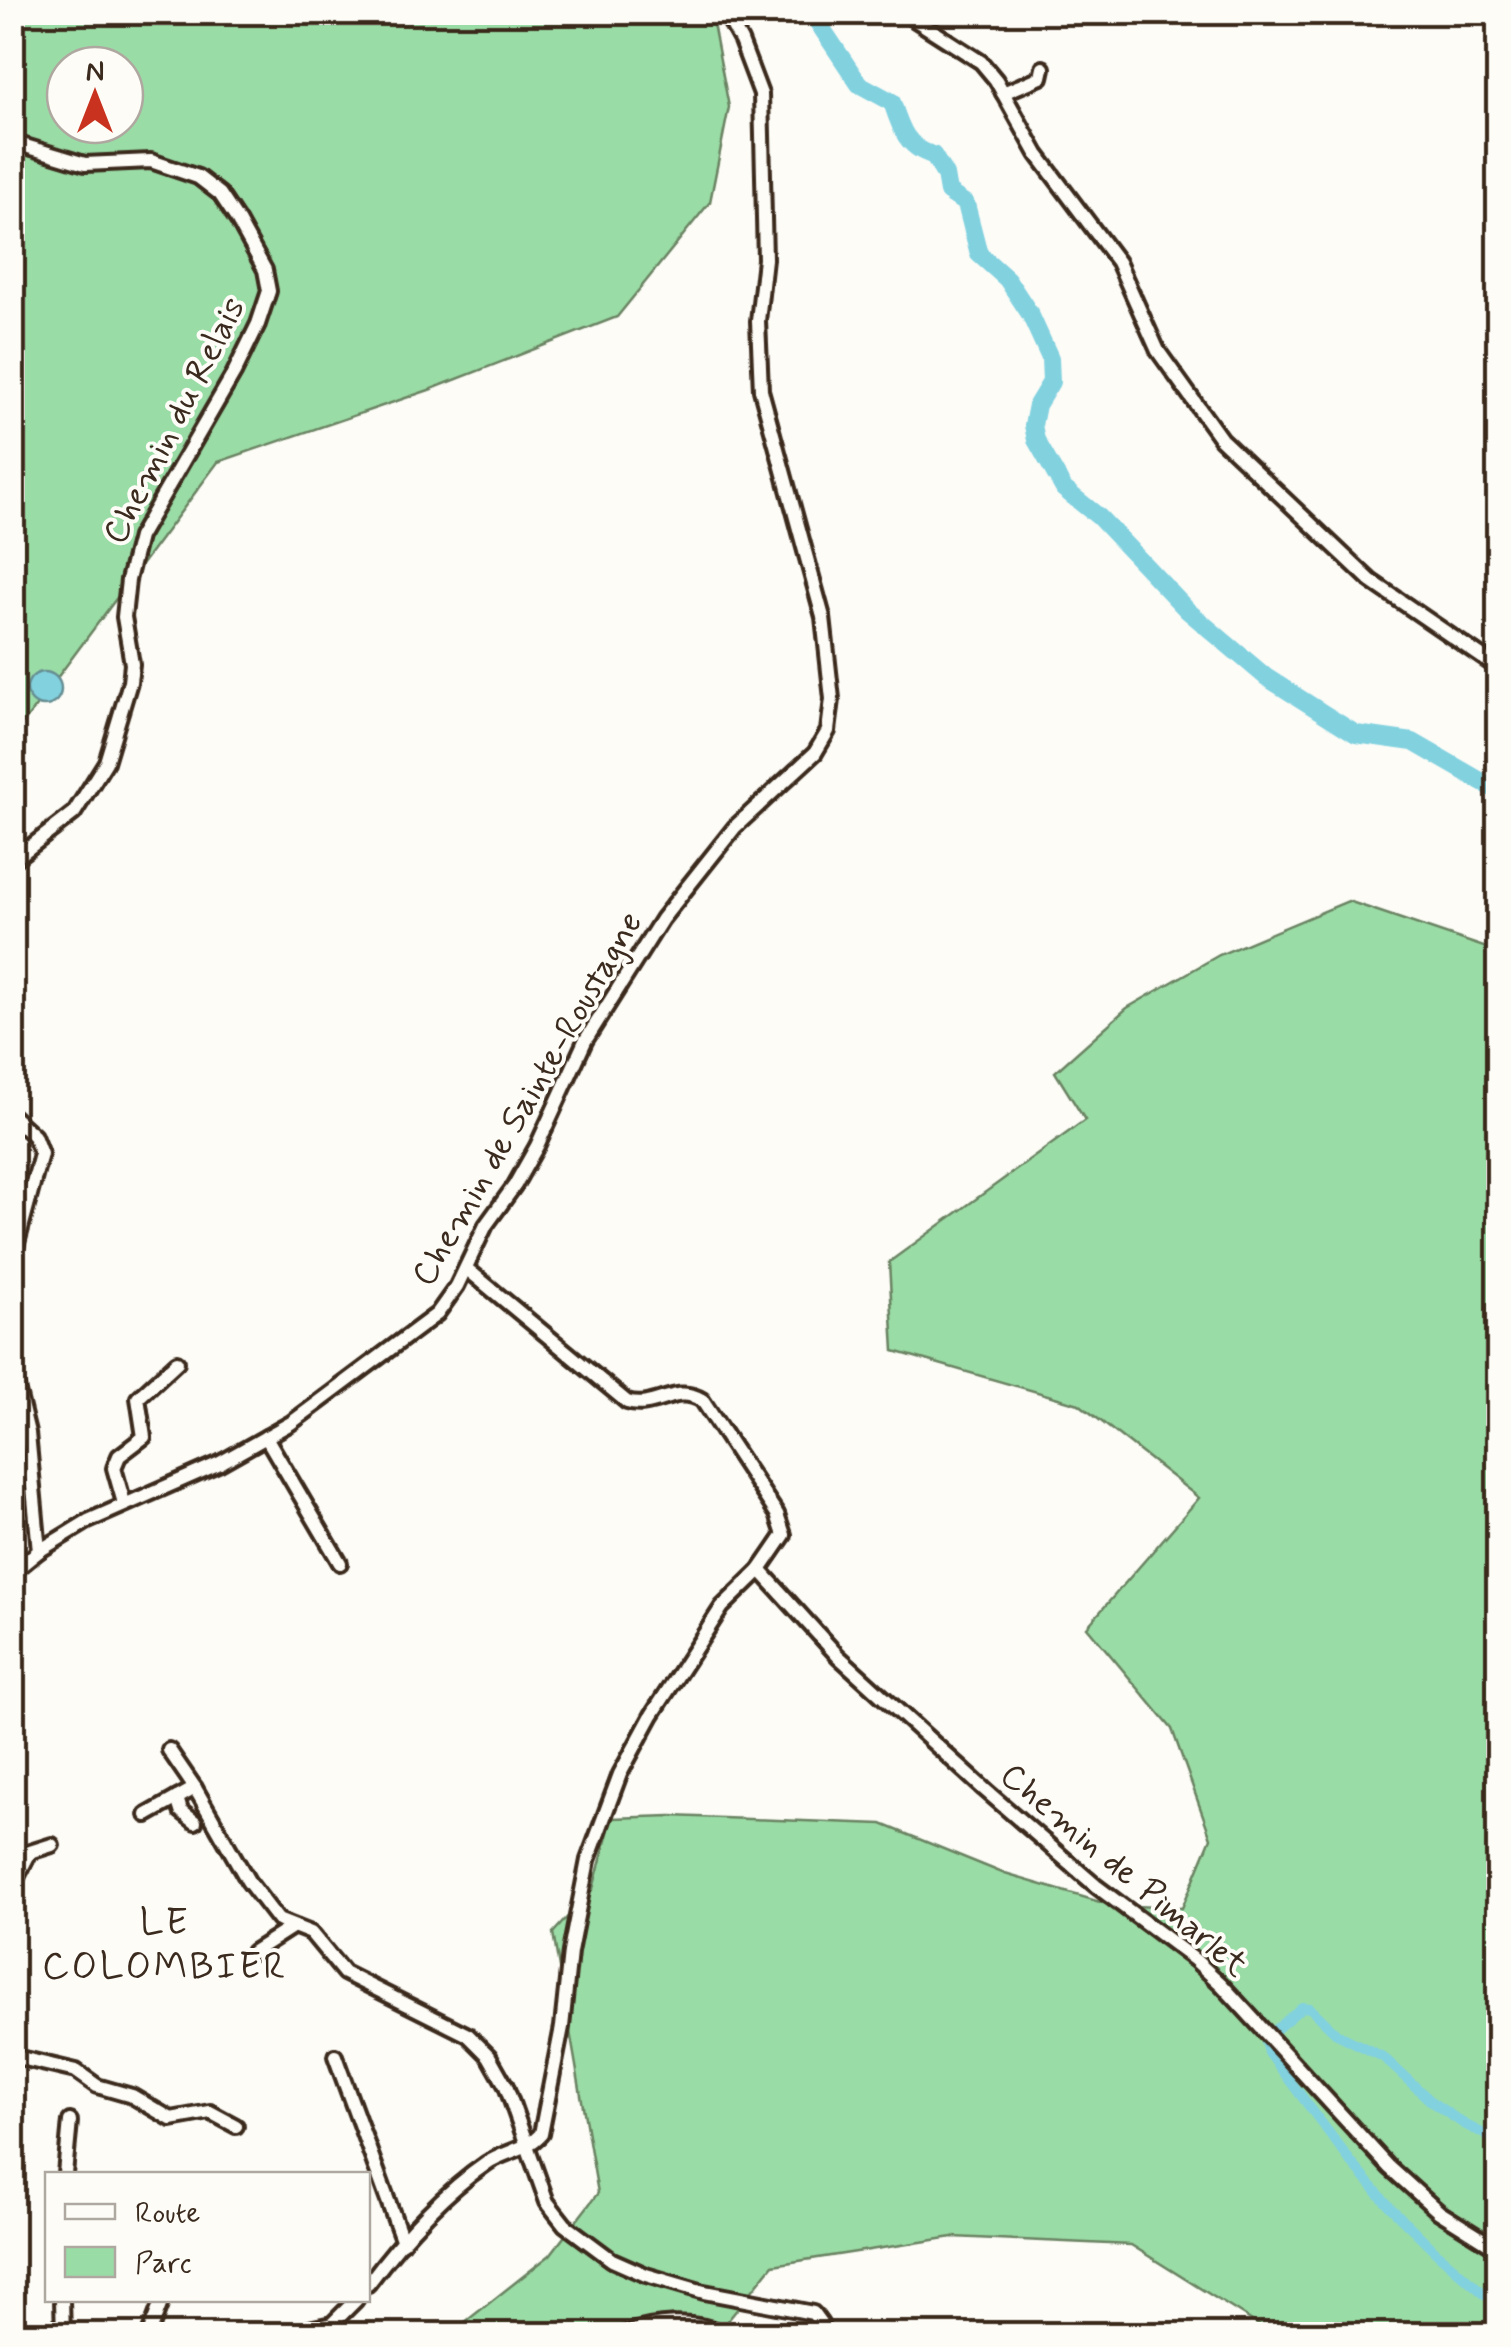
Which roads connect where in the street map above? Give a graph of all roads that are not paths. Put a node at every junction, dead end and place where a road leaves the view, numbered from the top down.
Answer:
1 (725, 12) edge
2 (903, 12) edge
3 (1043, 68) dead end
4 (1004, 93) junction
5 (12, 142) edge
6 (1498, 668) edge
7 (12, 861) edge
8 (12, 1116) edge
9 (12, 1262) edge
10 (467, 1269) junction
11 (177, 1362) dead end
12 (12, 1366) edge
13 (266, 1437) junction
14 (124, 1503) junction
15 (38, 1552) junction
16 (340, 1562) dead end
17 (760, 1570) junction
18 (12, 1573) edge
19 (169, 1750) dead end
20 (195, 1788) junction
21 (176, 1798) junction
22 (147, 1815) dead end
23 (195, 1822) dead end
24 (52, 1845) dead end
25 (12, 1887) edge
26 (292, 1927) junction
27 (253, 1952) dead end
28 (12, 2056) edge
29 (335, 2056) dead end
30 (70, 2121) dead end
31 (236, 2126) dead end
32 (528, 2145) junction
33 (66, 2172) edge
34 (403, 2242) junction
35 (1498, 2249) edge
36 (370, 2282) edge
37 (62, 2302) edge
38 (161, 2302) edge
39 (354, 2302) edge
40 (330, 2330) edge
41 (63, 2334) edge
42 (148, 2334) edge
43 (286, 2334) edge
44 (623, 2334) edge
45 (725, 2334) edge
46 (813, 2334) edge

1 - 10 street, Chemin de Sainte-Roustagne
2 - 4 street
3 - 4 street
4 - 6 street
5 - 7 street, Chemin du Relais
8 - 9 street
10 - 13 street, Chemin de Sainte-Roustagne
10 - 17 street
11 - 14 street
12 - 15 street
13 - 14 street, Chemin de Sainte-Roustagne
13 - 16 street
14 - 15 street, Chemin de Sainte-Roustagne
15 - 18 street, Chemin de Sainte-Roustagne
17 - 32 street
17 - 35 street, Chemin de Pimarlet
19 - 20 street
20 - 21 street
20 - 26 street
21 - 22 street
21 - 23 street
24 - 25 street
26 - 27 street
26 - 32 street
28 - 31 street
29 - 34 street
30 - 33 street
32 - 34 street
32 - 46 street
34 - 36 street
37 - 41 street
38 - 42 street
39 - 40 street
40 - 43 street
44 - 45 street

